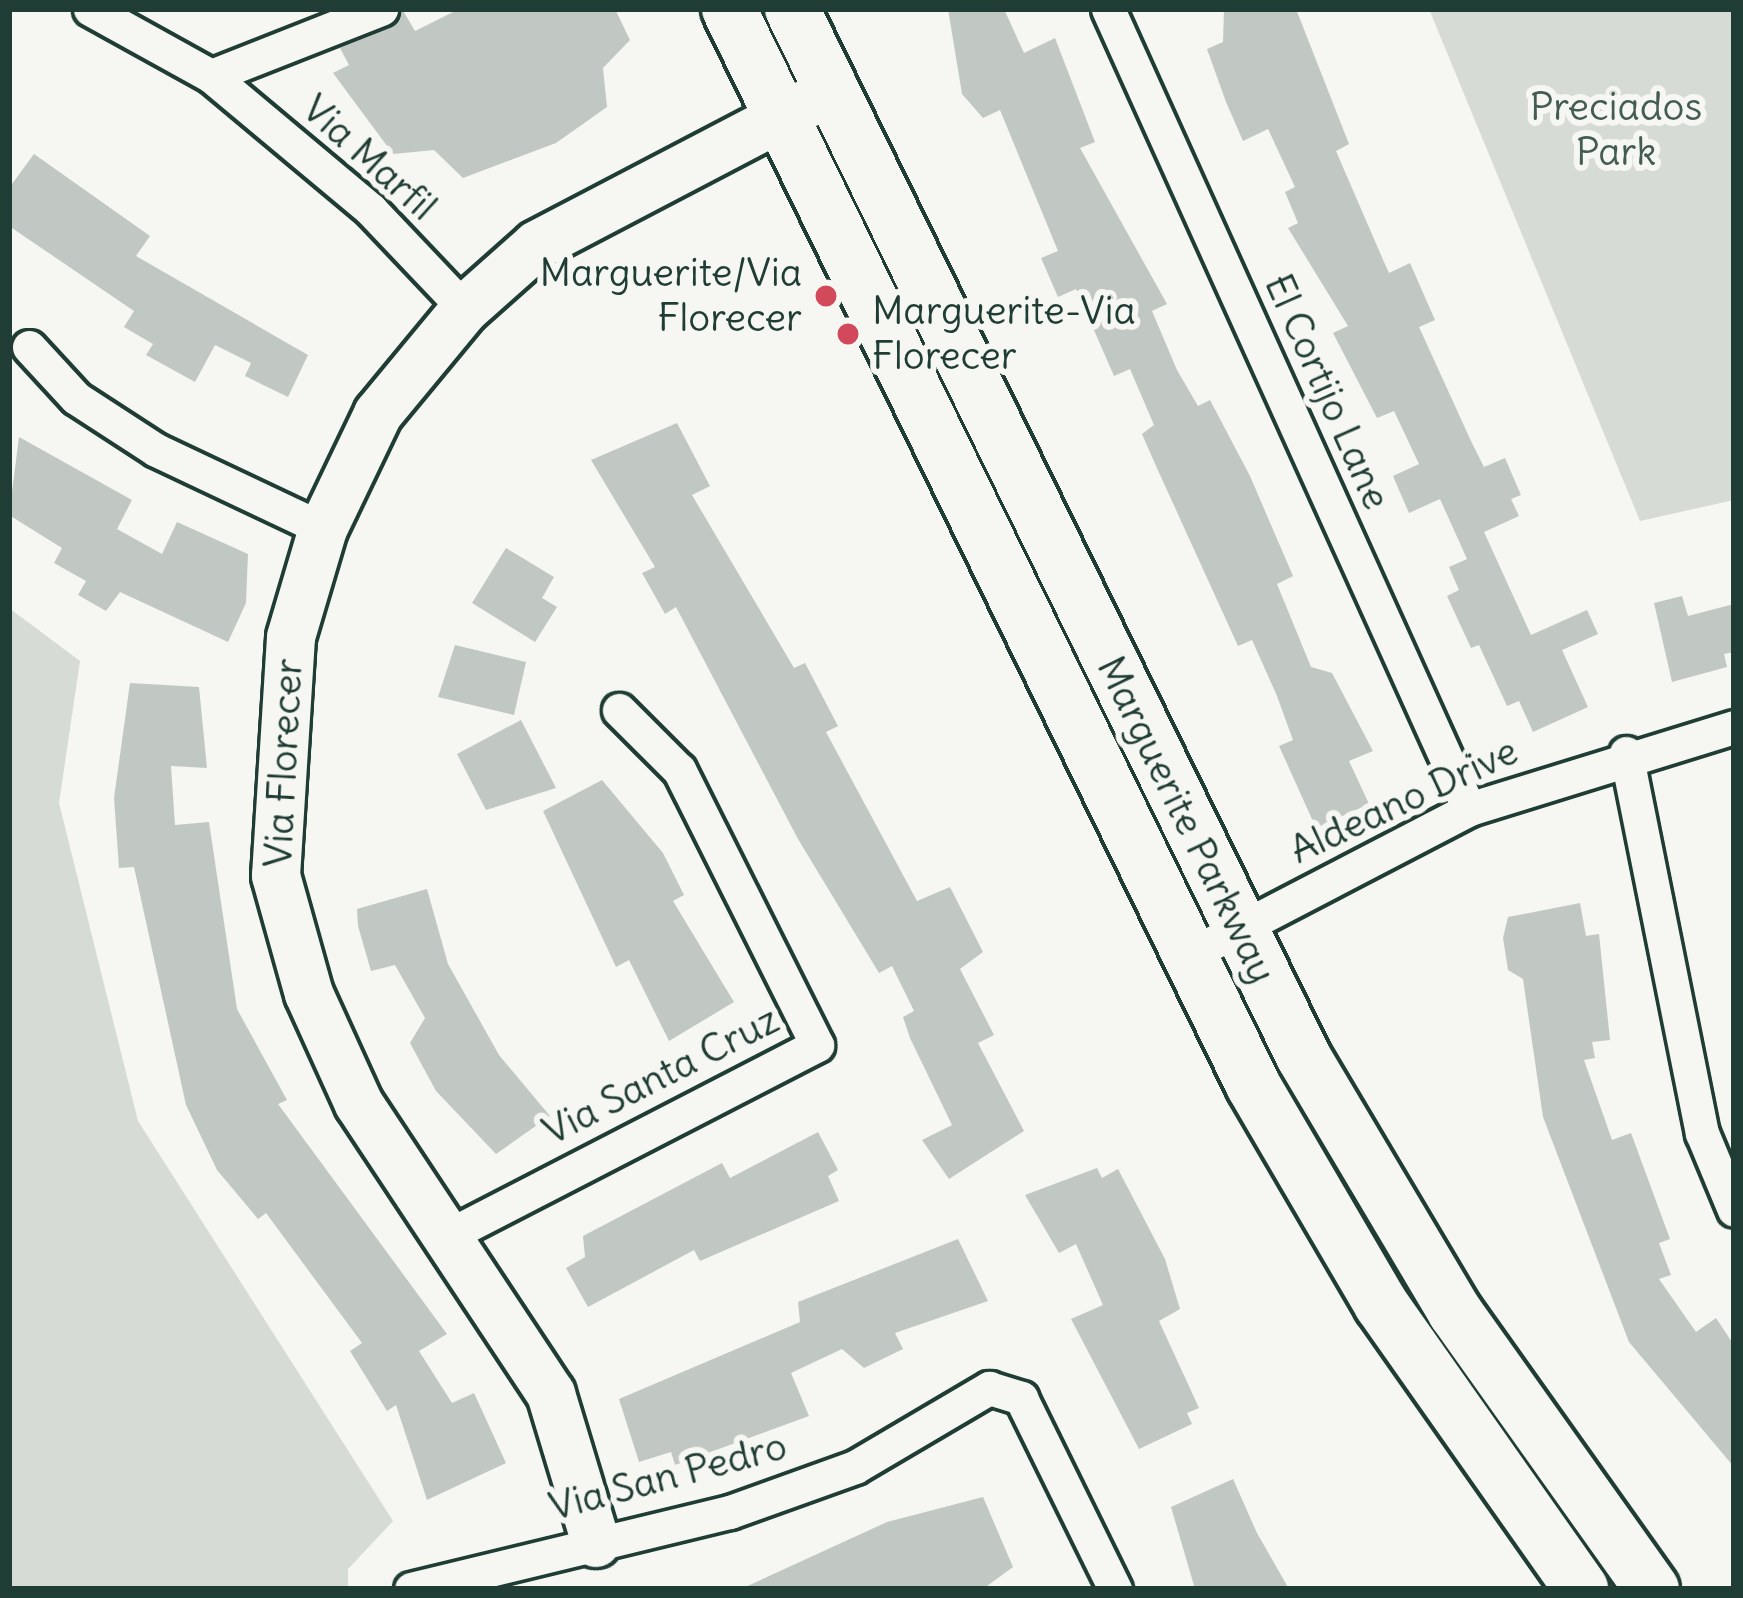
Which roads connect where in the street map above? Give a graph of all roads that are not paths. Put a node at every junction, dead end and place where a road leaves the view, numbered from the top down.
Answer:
1 (90, 9) edge
2 (381, 9) edge
3 (729, 9) edge
4 (792, 9) edge
5 (1108, 9) edge
6 (211, 76) junction
7 (832, 92) junction
8 (781, 116) junction
9 (465, 309) junction
10 (28, 347) dead end
11 (323, 529) junction
12 (619, 710) dead end
13 (1734, 727) edge
14 (1626, 753) junction
15 (1469, 809) junction
16 (1239, 927) junction
17 (1189, 955) junction
18 (1734, 1210) edge
19 (451, 1234) junction
20 (596, 1543) junction
21 (415, 1584) edge
22 (1115, 1589) edge
23 (1582, 1589) edge
24 (1652, 1589) edge

1 - 6 street, Via Marfil
2 - 6 street, Via Marfil
3 - 8 main road, Marguerite Parkway
4 - 7 main road, Marguerite Parkway
5 - 15 street, El Cortijo Lane
6 - 9 street, Via Marfil
7 - 8 street, Via Florecer
7 - 16 main road, Marguerite Parkway
8 - 9 street, Via Florecer
8 - 17 main road, Marguerite Parkway
9 - 11 street, Via Florecer
10 - 11 street
11 - 19 street, Via Florecer
12 - 19 street, Via Santa Cruz
13 - 14 street, Aldeano Drive
14 - 15 street, Aldeano Drive
14 - 18 street
15 - 16 street, Aldeano Drive
16 - 17 street, Aldeano Drive
16 - 24 main road, Marguerite Parkway
17 - 23 main road, Marguerite Parkway
19 - 20 street, Via Florecer
20 - 21 street, Via San Pedro
20 - 22 street, Via San Pedro

